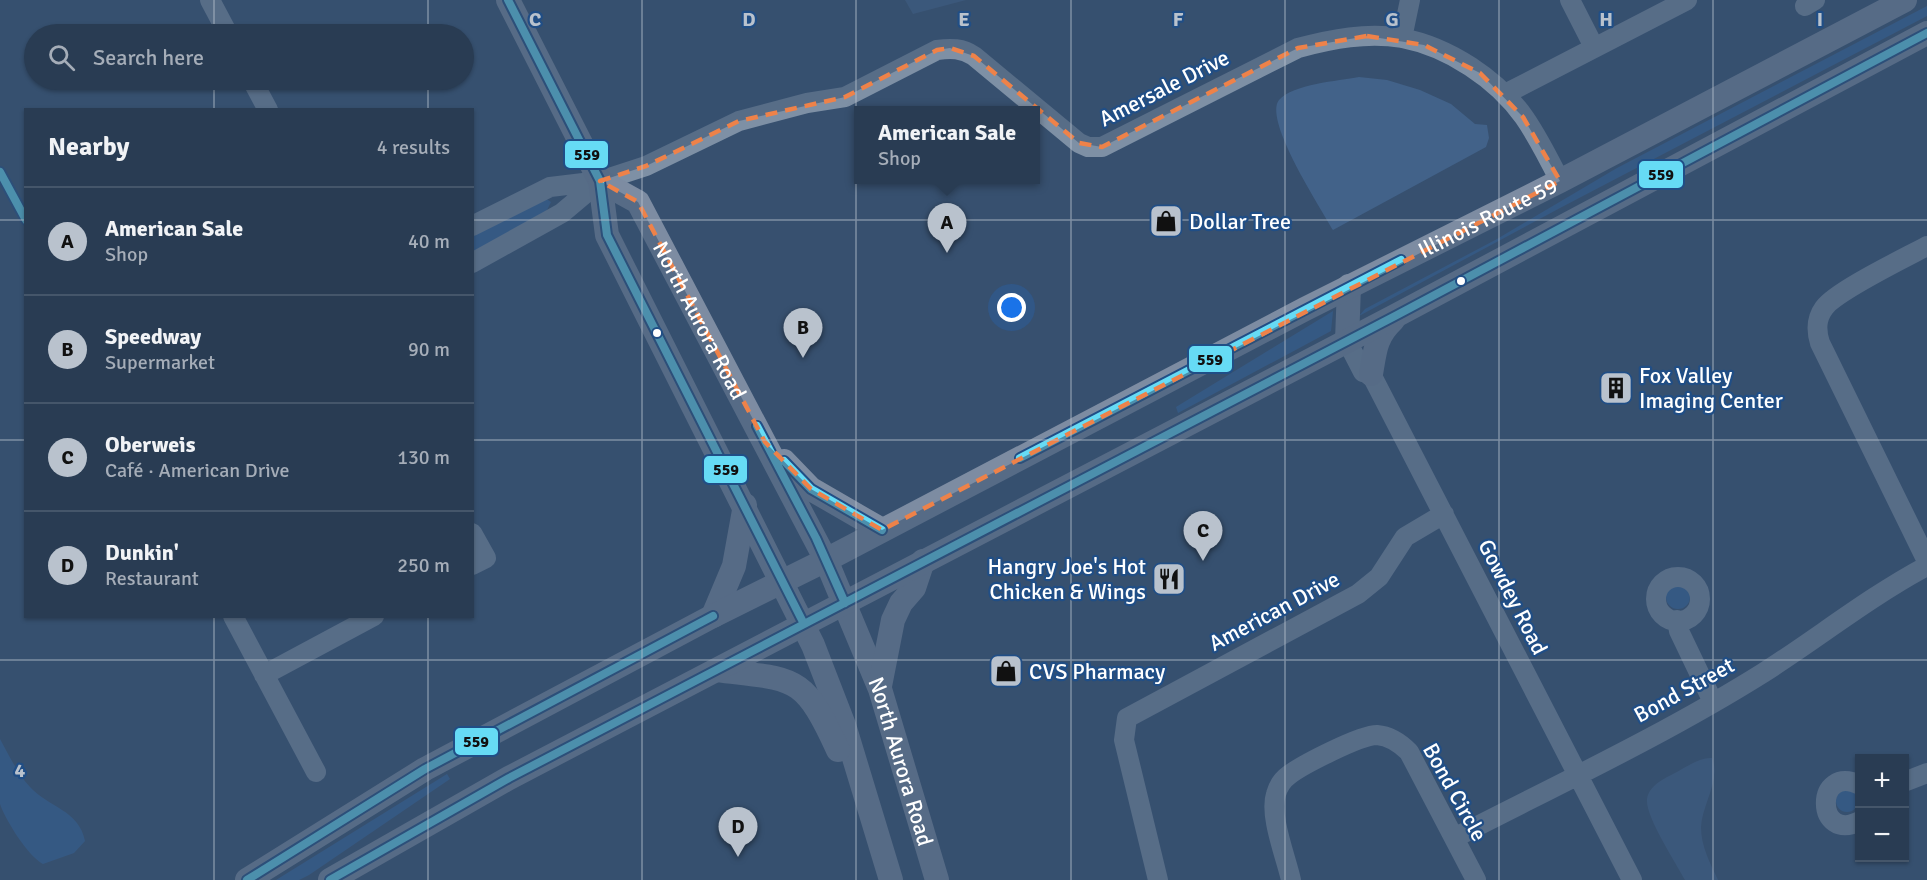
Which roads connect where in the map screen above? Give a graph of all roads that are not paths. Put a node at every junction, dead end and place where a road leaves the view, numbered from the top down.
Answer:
1 (210, 0) edge
2 (508, 0) edge
3 (1410, 0) edge
4 (1570, 0) edge
5 (1687, 0) edge
6 (1905, 0) edge
7 (223, 24) edge
8 (1927, 33) edge
9 (1402, 38) junction
10 (1594, 46) junction
11 (257, 90) edge
12 (1505, 94) junction
13 (1034, 106) edge
14 (267, 108) edge
15 (1040, 111) edge
16 (600, 181) junction
17 (1560, 181) junction
18 (474, 225) edge
19 (1927, 246) edge
20 (474, 262) edge
21 (1348, 286) junction
22 (1397, 315) junction
23 (1347, 341) junction
24 (1371, 374) junction
25 (765, 442) junction
26 (745, 505) junction
27 (1444, 514) junction
28 (882, 530) junction
29 (474, 541) edge
30 (826, 560) junction
31 (479, 561) edge
32 (923, 561) junction
33 (1927, 561) edge
34 (1927, 566) edge
35 (784, 582) junction
36 (845, 603) junction
37 (713, 616) junction
38 (234, 618) edge
39 (370, 618) edge
40 (1677, 620) dead end
41 (804, 624) junction
42 (717, 670) junction
43 (264, 675) junction
44 (879, 689) junction
45 (1713, 702) junction
46 (316, 772) dead end
47 (1927, 772) edge
48 (1577, 774) junction
49 (1909, 780) edge
50 (1855, 783) edge
51 (1855, 824) edge
52 (877, 834) junction
53 (1454, 838) junction
54 (247, 880) edge
55 (330, 880) edge
56 (891, 880) edge
57 (937, 880) edge
58 (1158, 880) edge
59 (1291, 880) edge
60 (1476, 880) edge
61 (1632, 880) edge

1 - 7 street
2 - 16 main road, North Aurora Road
3 - 9 street
4 - 10 street
5 - 10 street
6 - 17 main road, Illinois Route 59
8 - 22 main road, Illinois Route 59
9 - 12 street, Amersale Drive
9 - 15 street, Amersale Drive
10 - 12 street
11 - 14 street
12 - 17 street, Amersale Drive
13 - 16 street, Amersale Drive
16 - 18 street
16 - 20 street
16 - 25 main road, North Aurora Road
16 - 26 main road, North Aurora Road
17 - 21 main road, Illinois Route 59
19 - 33 street
21 - 23 main road
21 - 28 main road, Illinois Route 59
22 - 23 main road, Illinois Route 59
22 - 24 main road
23 - 24 street, Gowdey Road
23 - 32 main road, Illinois Route 59
24 - 27 street, Gowdey Road
25 - 28 main road
25 - 30 main road, North Aurora Road
26 - 35 main road, North Aurora Road
26 - 37 main road
27 - 48 street, Gowdey Road
27 - 58 street, American Drive
28 - 30 main road, Illinois Route 59
29 - 31 street
30 - 35 main road, Illinois Route 59
30 - 36 main road, North Aurora Road
32 - 36 main road, Illinois Route 59
32 - 44 main road
34 - 45 street, Bond Street
35 - 37 main road, Illinois Route 59
35 - 41 main road, North Aurora Road
36 - 41 main road, Illinois Route 59
36 - 44 main road, North Aurora Road
37 - 54 main road, Illinois Route 59
38 - 43 street
39 - 43 street
40 - 45 street
41 - 42 main road, Illinois Route 59
41 - 52 main road, North Aurora Road
42 - 52 main road
42 - 55 main road, Illinois Route 59
43 - 46 street
44 - 57 main road, North Aurora Road
45 - 48 street, Bond Street
47 - 49 street
48 - 53 street, Bond Street
48 - 61 street, Gowdey Road
50 - 51 street
52 - 56 main road, North Aurora Road
53 - 59 street, Bond Circle
53 - 60 street, Bond Circle

